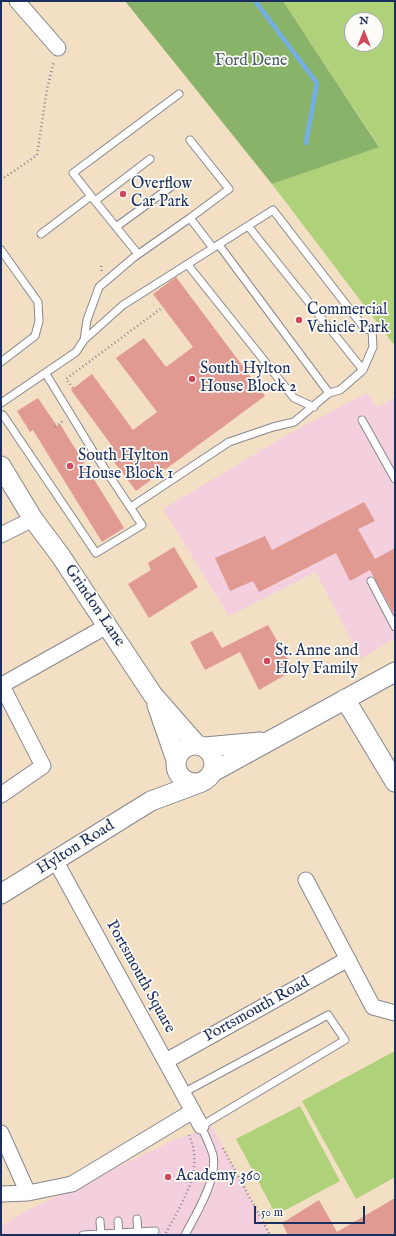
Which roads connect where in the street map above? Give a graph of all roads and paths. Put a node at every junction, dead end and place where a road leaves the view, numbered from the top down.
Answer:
1 (17, 1) edge
2 (58, 48) dead end
3 (49, 79) dead end
4 (180, 94) dead end
5 (190, 140) dead end
6 (150, 159) dead end
7 (1, 180) edge
8 (172, 186) dead end
9 (93, 199) junction
10 (190, 218) junction
11 (248, 226) junction
12 (116, 227) junction
13 (41, 234) dead end
14 (216, 247) junction
15 (1, 250) edge
16 (138, 254) junction
17 (188, 265) junction
18 (163, 307) dead end
19 (84, 340) junction
20 (1, 362) edge
21 (363, 370) junction
22 (46, 374) junction
23 (73, 388) dead end
24 (329, 393) junction
25 (1, 403) edge
26 (314, 407) junction
27 (1, 416) edge
28 (362, 420) dead end
29 (1, 466) edge
30 (395, 479) edge
31 (131, 507) junction
32 (33, 519) junction
33 (1, 535) edge
34 (372, 581) dead end
35 (106, 626) junction
36 (395, 627) edge
37 (395, 672) edge
38 (1, 685) edge
39 (153, 695) junction
40 (345, 699) junction
41 (268, 742) junction
42 (200, 746) junction
43 (176, 763) junction
44 (207, 777) junction
45 (395, 782) edge
46 (1, 795) edge
47 (151, 801) junction
48 (55, 860) junction
49 (306, 880) dead end
50 (1, 894) edge
51 (348, 959) junction
52 (395, 1013) edge
53 (166, 1061) junction
54 (183, 1093) junction
55 (193, 1111) junction
56 (178, 1120) junction
57 (205, 1124) junction
58 (1, 1133) edge
59 (28, 1193) junction
60 (1, 1194) edge
61 (137, 1219) dead end
62 (100, 1221) dead end
63 (118, 1221) dead end
64 (155, 1232) dead end
65 (119, 1234) edge
66 (138, 1234) edge
67 (83, 1235) edge
68 (101, 1235) edge
69 (165, 1235) edge
70 (185, 1235) edge
71 (270, 1235) edge

1 - 2 street
3 - 7 path
4 - 9 lane
5 - 10 lane
6 - 9 lane
8 - 12 lane
9 - 12 lane
9 - 13 lane
10 - 14 lane
10 - 16 lane
11 - 14 lane
11 - 21 lane
11 - 21 lane
12 - 16 lane
14 - 17 lane
14 - 24 lane
15 - 20 lane
16 - 19 lane
17 - 19 lane
17 - 26 lane
18 - 23 path
19 - 22 lane
21 - 24 lane
22 - 25 lane
22 - 31 lane
24 - 26 lane
26 - 31 lane
27 - 31 lane
28 - 30 lane
29 - 32 street, Grindon Lane
32 - 33 street
32 - 35 street, Grindon Lane
34 - 36 lane
35 - 38 street
35 - 39 street, Grindon Lane
37 - 40 street, Hylton Road
38 - 46 street
39 - 42 street, Grindon Lane
39 - 43 street, Grindon Lane
40 - 41 street, Hylton Road
40 - 45 street
41 - 42 street, Hylton Road
41 - 44 street, Hylton Road
42 - 43 street
42 - 44 street
43 - 44 street
43 - 47 street, Hylton Road
44 - 47 street, Hylton Road
47 - 48 street, Hylton Road
48 - 50 street, Hylton Road
48 - 53 street, Portsmouth Square
49 - 51 street
51 - 52 street
51 - 53 street, Portsmouth Road
53 - 54 street, Portsmouth Square
54 - 55 street, Portsmouth Square
54 - 57 lane
55 - 56 street
55 - 57 street, Portsmouth Square
56 - 59 street
56 - 69 path
57 - 70 lane
57 - 71 path
58 - 59 street
59 - 60 street
61 - 66 lane
62 - 68 lane
63 - 65 lane
64 - 66 lane
65 - 66 lane
65 - 68 lane
67 - 68 lane

